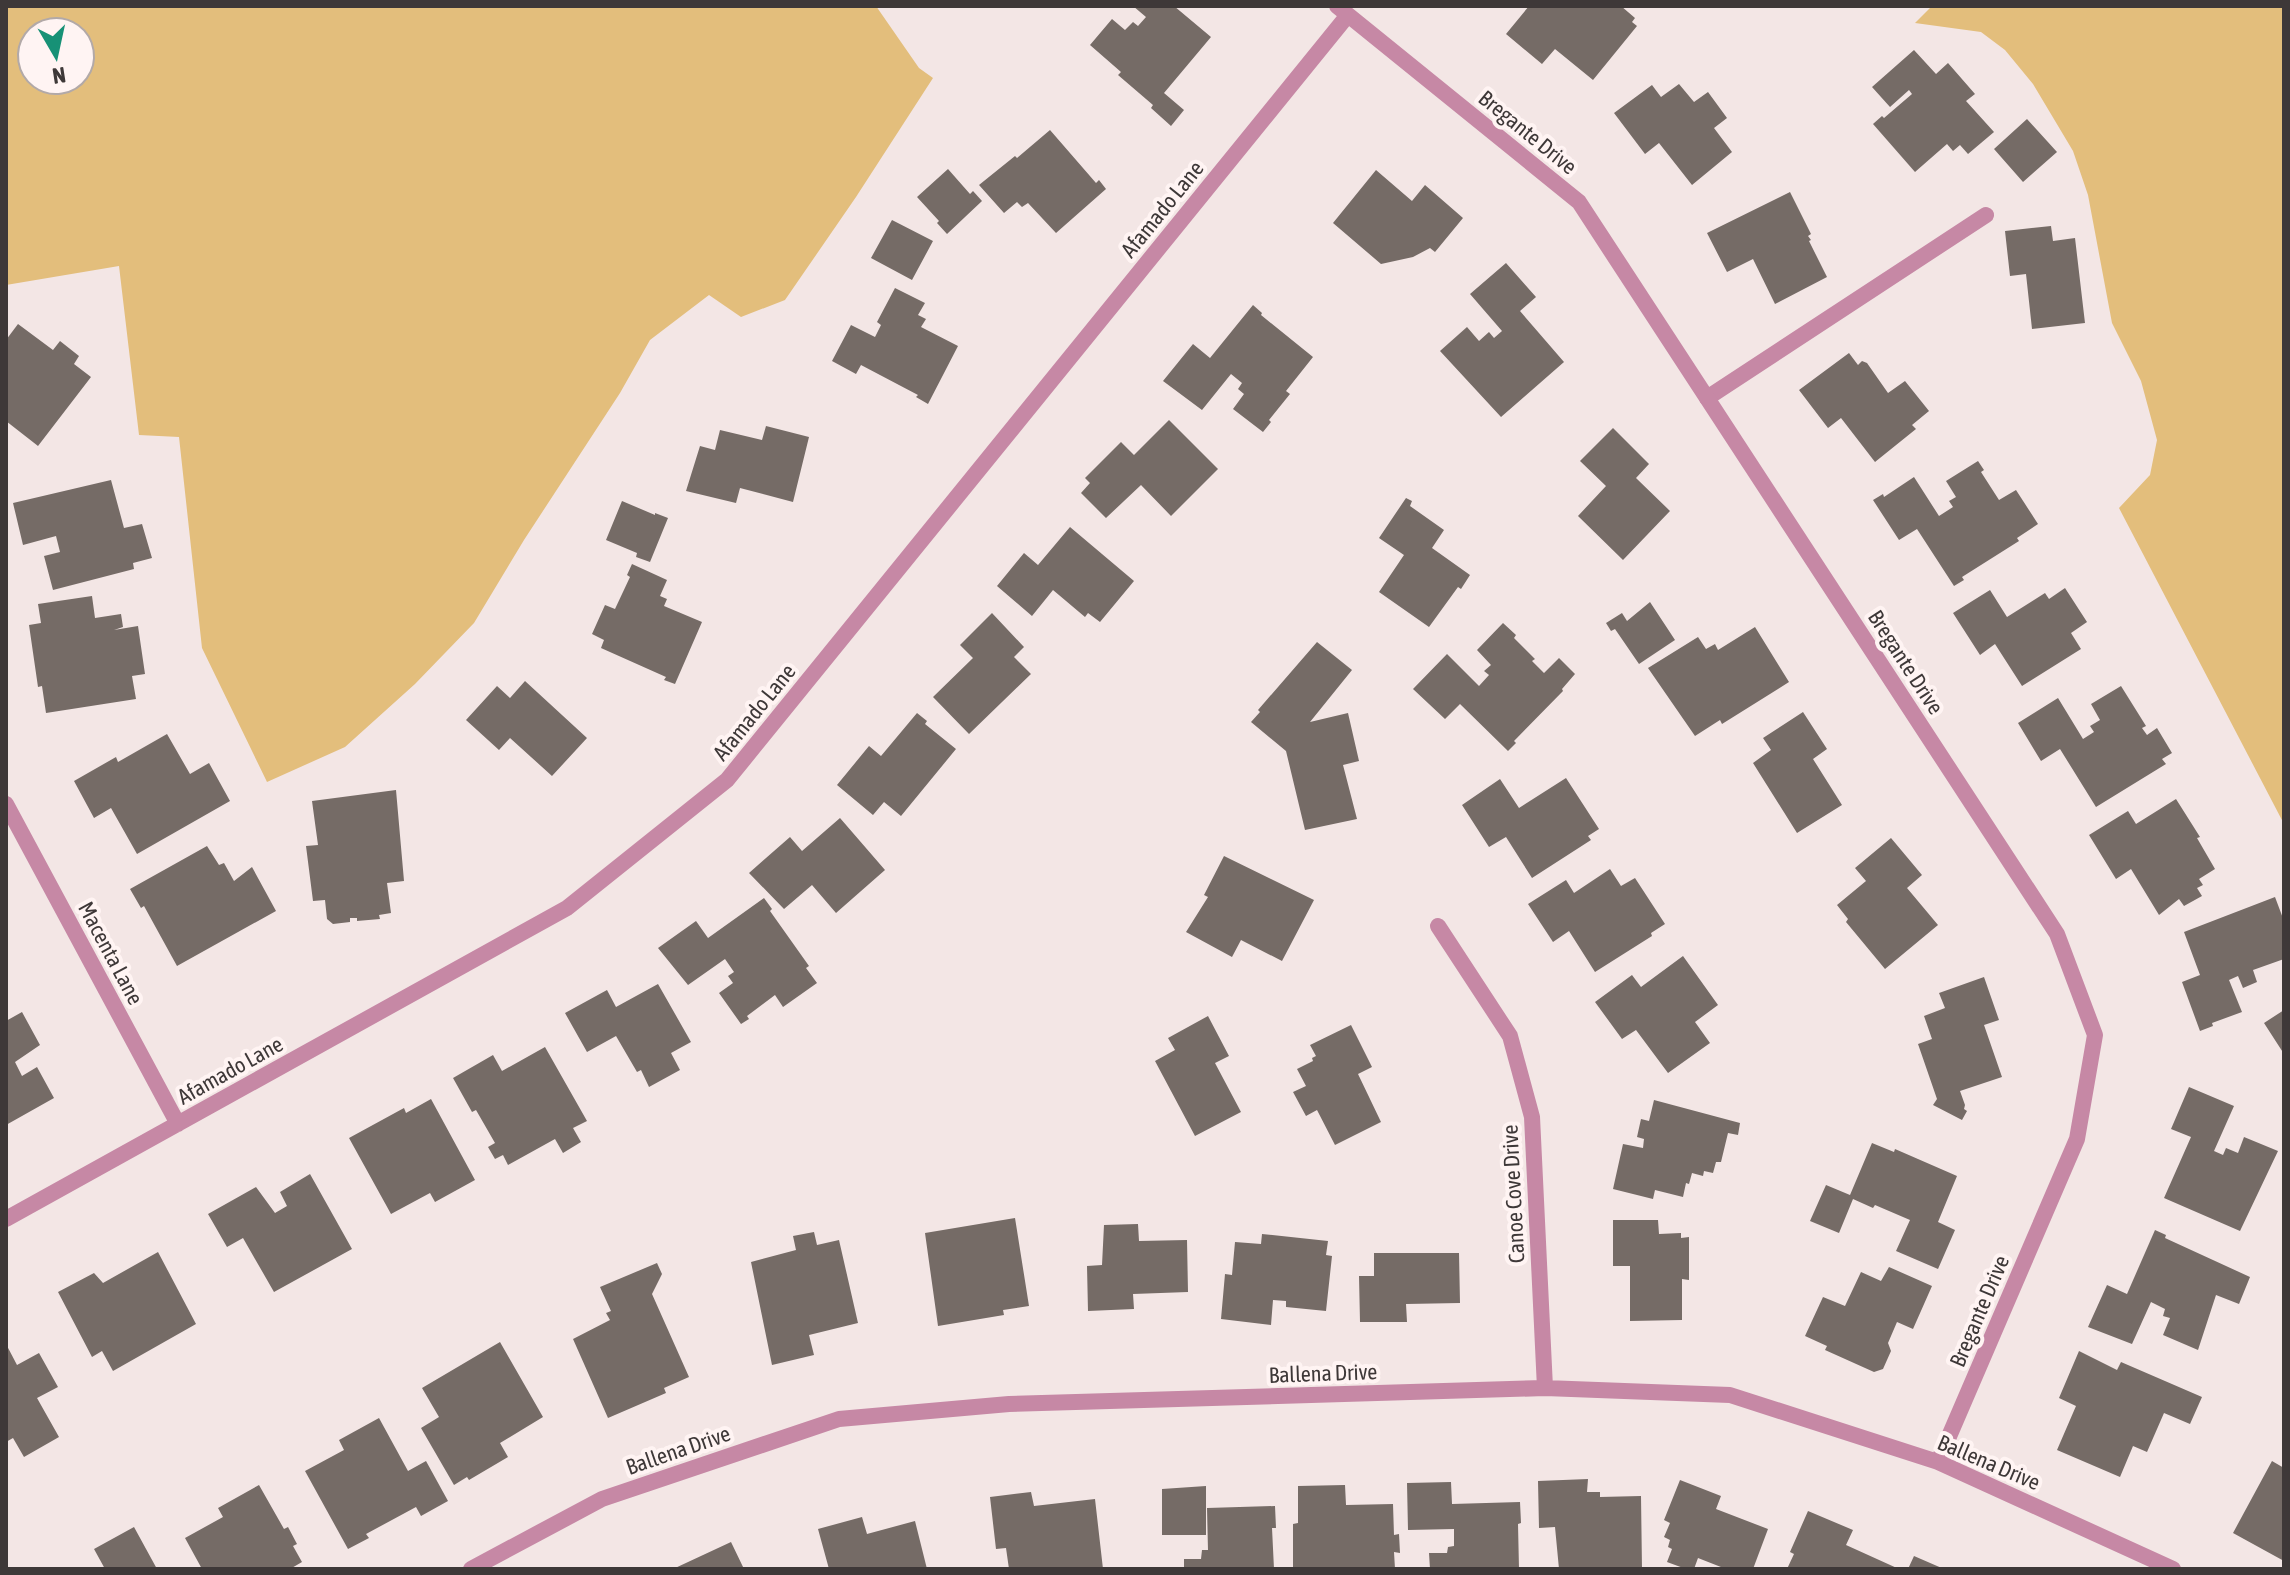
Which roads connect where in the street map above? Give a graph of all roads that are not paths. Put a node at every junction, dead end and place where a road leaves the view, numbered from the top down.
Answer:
1 (1343, 10) edge
2 (1986, 215) dead end
3 (1707, 398) junction
4 (6, 804) edge
5 (1438, 926) dead end
6 (178, 1124) junction
7 (6, 1219) edge
8 (1545, 1388) junction
9 (1938, 1462) junction
10 (471, 1569) edge
11 (2173, 1569) edge

1 - 3 street, Bregante Drive
1 - 6 street, Afamado Lane
2 - 3 street
3 - 9 street, Bregante Drive
4 - 6 street, Macenta Lane
5 - 8 street, Canoe Cove Drive
6 - 7 street, Afamado Lane
8 - 9 street, Ballena Drive
8 - 10 street, Ballena Drive
9 - 11 street, Ballena Drive

